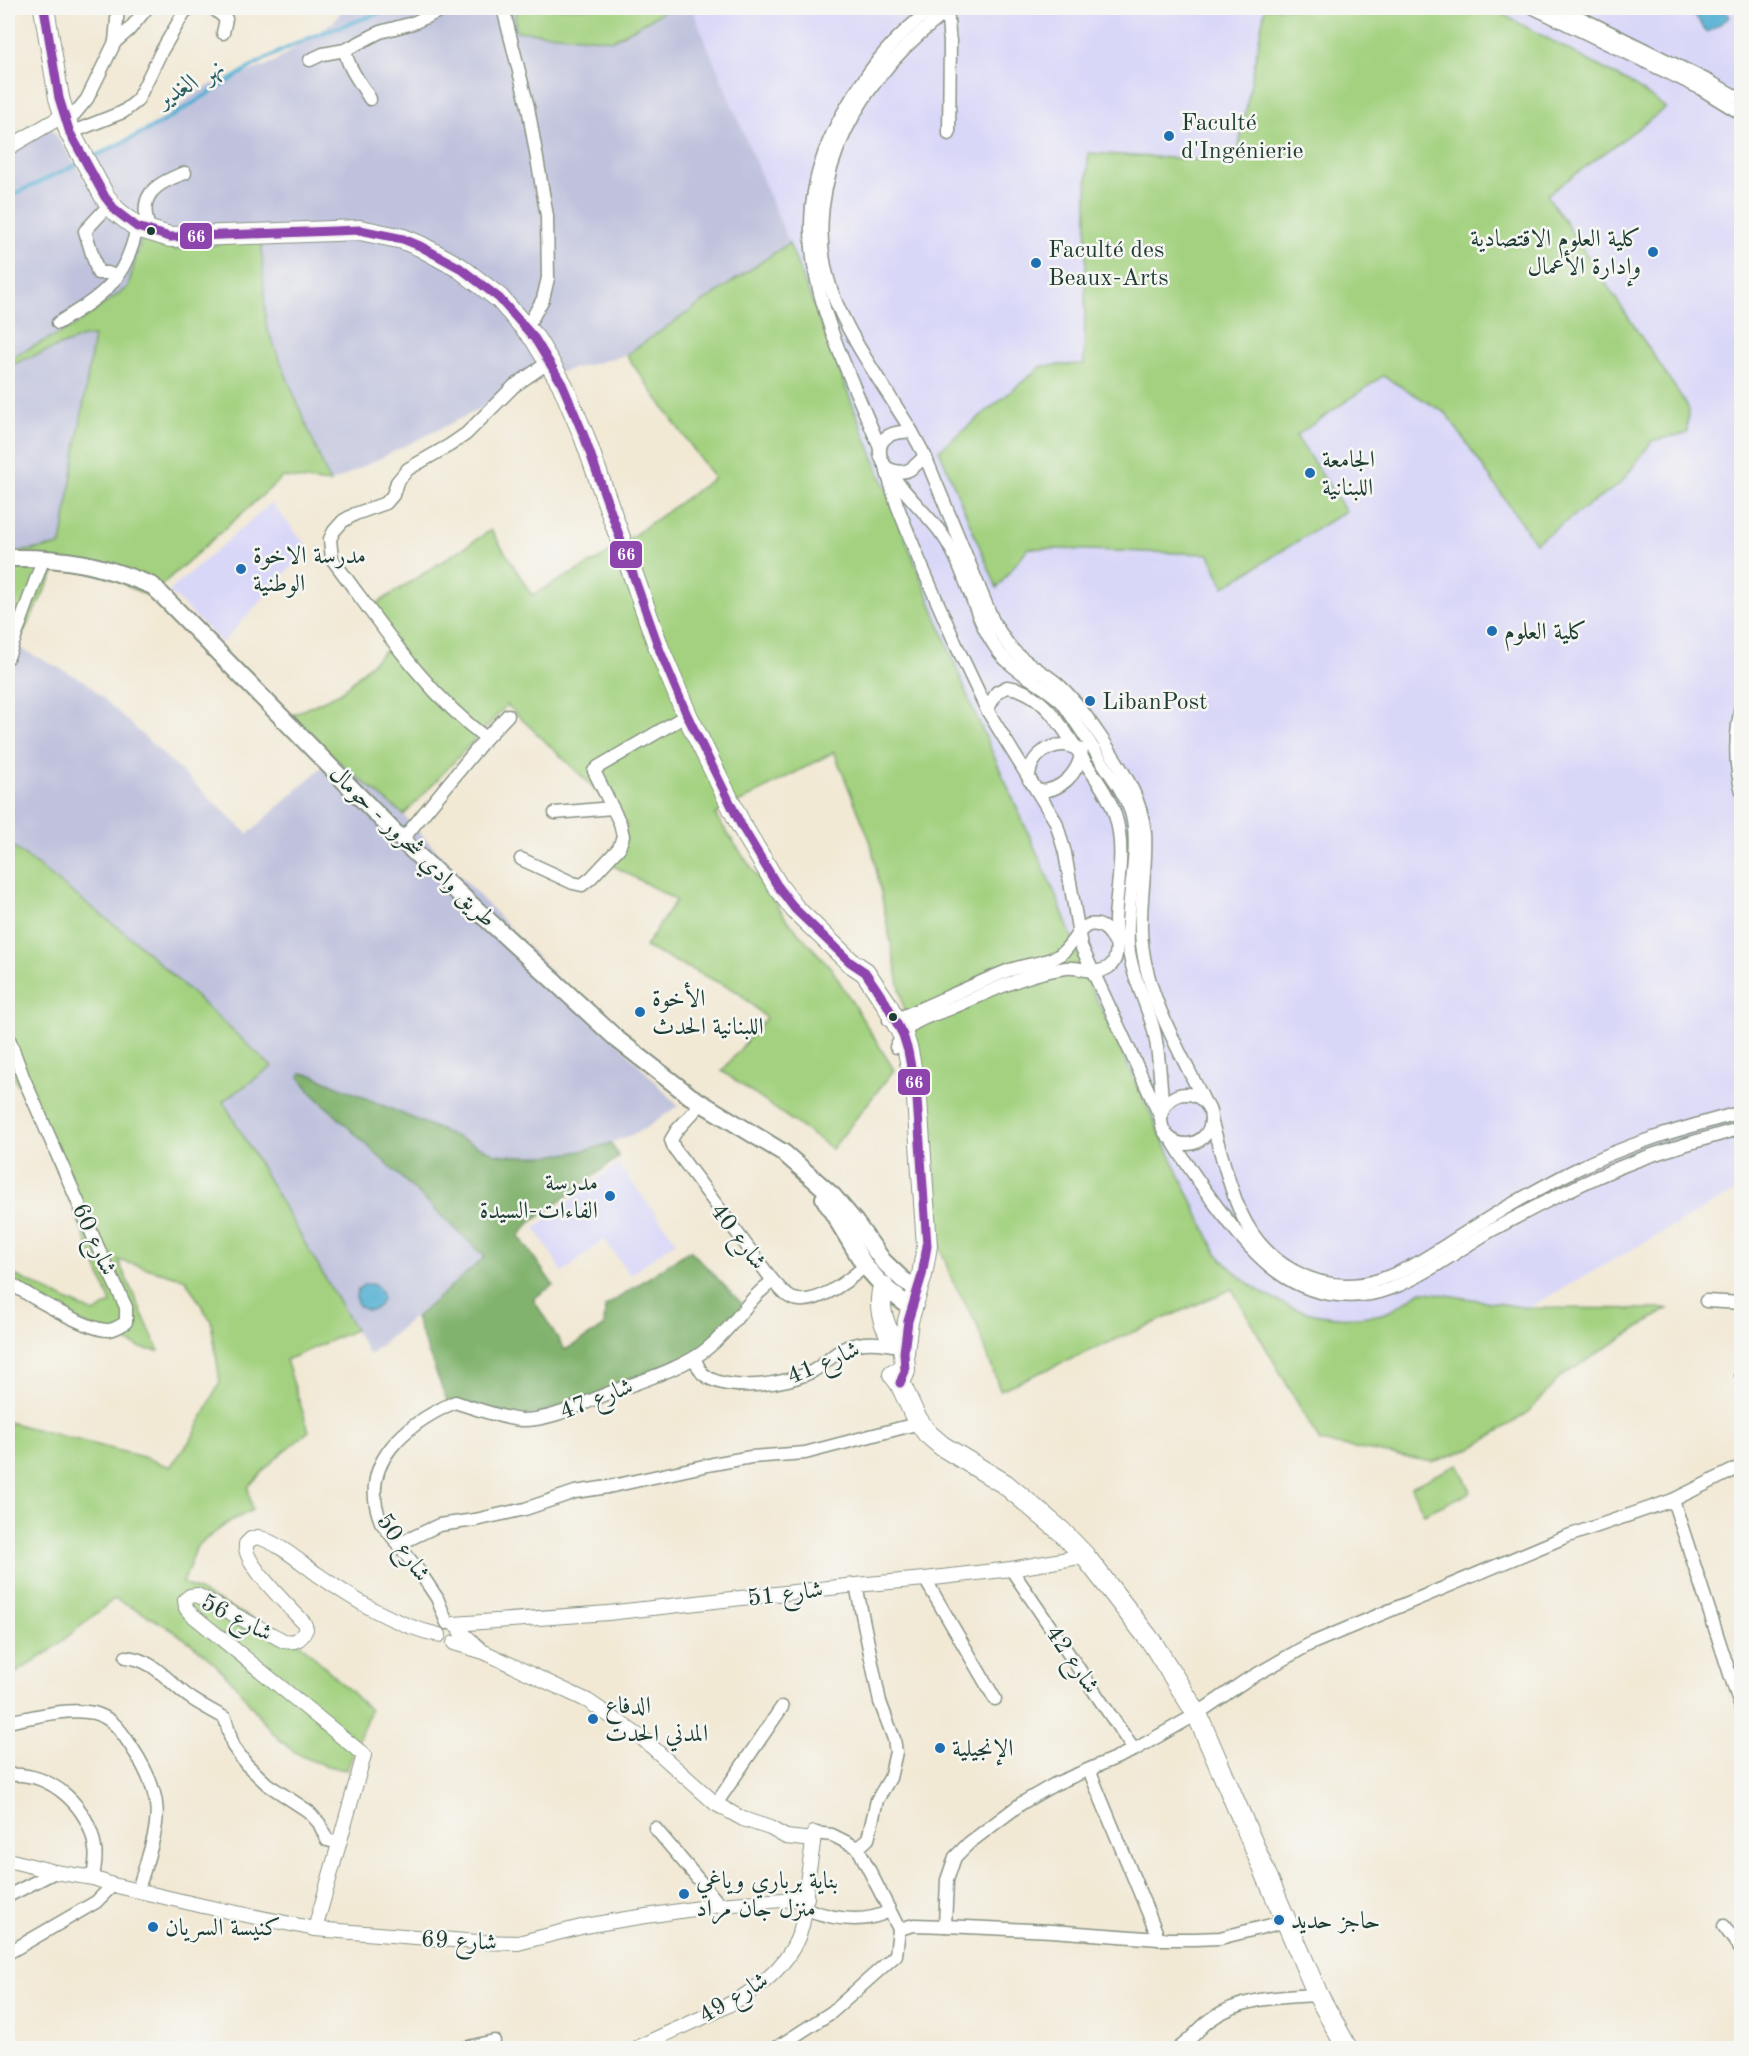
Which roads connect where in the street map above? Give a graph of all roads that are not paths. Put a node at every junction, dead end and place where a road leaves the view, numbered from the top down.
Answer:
1 (44, 8) edge
2 (118, 8) edge
3 (147, 8) edge
4 (191, 8) edge
5 (213, 8) edge
6 (446, 8) edge
7 (503, 8) edge
8 (933, 8) edge
9 (1534, 8) edge
10 (1561, 8) edge
11 (949, 9) edge
12 (223, 33) dead end
13 (115, 42) junction
14 (345, 50) junction
15 (310, 60) dead end
16 (1680, 73) junction
17 (370, 99) dead end
18 (1742, 100) edge
19 (1742, 114) edge
20 (67, 124) junction
21 (949, 134) dead end
22 (8, 148) edge
23 (185, 173) dead end
24 (107, 201) junction
25 (144, 230) junction
26 (117, 277) junction
27 (58, 323) dead end
28 (526, 328) junction
29 (549, 362) junction
30 (912, 432) junction
31 (880, 448) junction
32 (926, 456) junction
33 (886, 467) junction
34 (44, 557) junction
35 (8, 558) edge
36 (8, 657) edge
37 (1742, 701) edge
38 (987, 710) junction
39 (508, 715) dead end
40 (687, 715) junction
41 (1086, 717) junction
42 (486, 738) junction
43 (1081, 747) junction
44 (1097, 752) junction
45 (1114, 758) junction
46 (1029, 780) junction
47 (1037, 791) junction
48 (1742, 791) edge
49 (612, 808) junction
50 (555, 813) dead end
51 (402, 840) junction
52 (521, 859) dead end
53 (1078, 935) junction
54 (1115, 943) junction
55 (1092, 973) junction
56 (895, 1030) junction
57 (8, 1036) edge
58 (1204, 1101) junction
59 (701, 1104) junction
60 (1742, 1112) edge
61 (1162, 1114) junction
62 (1211, 1120) junction
63 (1742, 1128) edge
64 (1172, 1140) junction
65 (1592, 1162) junction
66 (810, 1174) junction
67 (1599, 1176) junction
68 (865, 1266) junction
69 (773, 1281) junction
70 (8, 1282) edge
71 (883, 1286) junction
72 (909, 1295) junction
73 (1706, 1301) dead end
74 (1742, 1303) edge
75 (893, 1342) junction
76 (694, 1358) junction
77 (900, 1383) junction
78 (920, 1424) junction
79 (397, 1439) joint
80 (1742, 1466) edge
81 (1673, 1500) junction
82 (399, 1544) junction
83 (1085, 1556) junction
84 (1011, 1569) junction
85 (925, 1579) junction
86 (856, 1585) junction
87 (451, 1630) junction
88 (126, 1657) dead end
89 (995, 1700) dead end
90 (782, 1707) dead end
91 (1742, 1711) edge
92 (1197, 1714) junction
93 (8, 1722) edge
94 (1134, 1750) junction
95 (1089, 1770) junction
96 (8, 1775) edge
97 (717, 1804) junction
98 (654, 1828) dead end
99 (809, 1836) junction
100 (339, 1843) junction
101 (858, 1848) junction
102 (8, 1860) edge
103 (55, 1872) junction
104 (93, 1878) junction
105 (113, 1885) junction
106 (138, 1890) junction
107 (8, 1896) edge
108 (807, 1897) junction
109 (720, 1905) junction
110 (889, 1911) junction
111 (1287, 1922) junction
112 (945, 1926) junction
113 (1724, 1926) dead end
114 (315, 1929) junction
115 (899, 1929) junction
116 (1159, 1939) junction
117 (1742, 1951) edge
118 (8, 1953) edge
119 (1318, 1995) junction
120 (494, 2041) dead end
121 (464, 2049) edge
122 (637, 2049) edge
123 (776, 2049) edge
124 (1179, 2049) edge
125 (1347, 2049) edge

1 - 20 highway
2 - 13 street
3 - 13 street
4 - 20 street
5 - 12 street
6 - 14 street
7 - 28 street
8 - 31 street
9 - 16 street
10 - 16 street
11 - 21 street
11 - 30 street
13 - 20 street
14 - 15 street
14 - 17 street
16 - 18 street
16 - 19 street
20 - 22 street
20 - 24 highway
23 - 25 street
24 - 25 highway
24 - 26 street
25 - 26 street
25 - 28 highway
26 - 27 street
28 - 29 highway
29 - 40 highway
29 - 42 street
30 - 31 street
30 - 32 street
31 - 33 street
32 - 33 street
32 - 41 street
33 - 38 street
33 - 43 street
34 - 35 main road, طريق وادي شحرور - حومال
34 - 36 street
34 - 51 main road, طريق وادي شحرور - حومال
37 - 48 street
38 - 43 street
38 - 46 street
39 - 42 street
40 - 49 street
40 - 56 highway
41 - 43 street
41 - 45 street
42 - 51 street
43 - 44 street
43 - 46 street
43 - 47 street
43 - 54 street
44 - 45 street
44 - 61 street
45 - 58 street
46 - 47 street
47 - 53 street
49 - 50 street
49 - 52 street
51 - 59 main road, طريق وادي شحرور - حومال
53 - 54 street
53 - 55 street
53 - 56 street
54 - 55 street
55 - 56 street
55 - 61 street
56 - 72 highway
57 - 70 street, شارع 60
58 - 61 street
58 - 62 street
59 - 66 main road, طريق وادي شحرور - حومال
59 - 69 street, شارع 40
60 - 65 street
61 - 64 street
62 - 64 street
62 - 65 street
63 - 67 street
64 - 67 street
65 - 67 street
66 - 68 main road, طريق وادي شحرور - حومال
66 - 72 main road, طريق وادي شحرور - حومال
68 - 69 street, شارع 40
68 - 71 main road, طريق وادي شحرور - حومال
69 - 76 street, شارع 47
71 - 72 main road, طريق وادي شحرور - حومال
71 - 75 highway
72 - 75 highway
72 - 77 highway
73 - 74 street
75 - 76 street, شارع 41
75 - 77 highway
76 - 79 street, شارع 47
77 - 78 highway
78 - 82 street
78 - 83 highway
79 - 82 street, شارع 50
80 - 81 street
81 - 91 street
81 - 92 street
82 - 87 street, شارع 50
83 - 84 street, شارع 51
83 - 92 highway
84 - 85 street, شارع 51
84 - 94 street, شارع 42
85 - 86 street, شارع 51
85 - 89 street
86 - 87 street, شارع 51
86 - 101 street
87 - 97 street
87 - 100 street, شارع 56
88 - 100 street
90 - 97 street
92 - 94 street
92 - 111 highway
93 - 106 street
94 - 95 street
95 - 112 street
95 - 116 street
96 - 104 street
97 - 99 street
98 - 109 street
99 - 101 street
99 - 108 street
100 - 114 street, شارع 56
101 - 110 street
102 - 103 street, شارع 69
103 - 104 street, شارع 69
103 - 107 street
104 - 105 street, شارع 69
105 - 106 street, شارع 69
105 - 118 street
106 - 114 street, شارع 69
108 - 109 street, شارع 69
108 - 110 street
108 - 122 street, شارع 49
109 - 114 street, شارع 69
110 - 115 street
111 - 116 street
111 - 119 highway
112 - 115 street
112 - 116 street
113 - 117 street
115 - 123 street
119 - 124 street
119 - 125 highway
120 - 121 street

